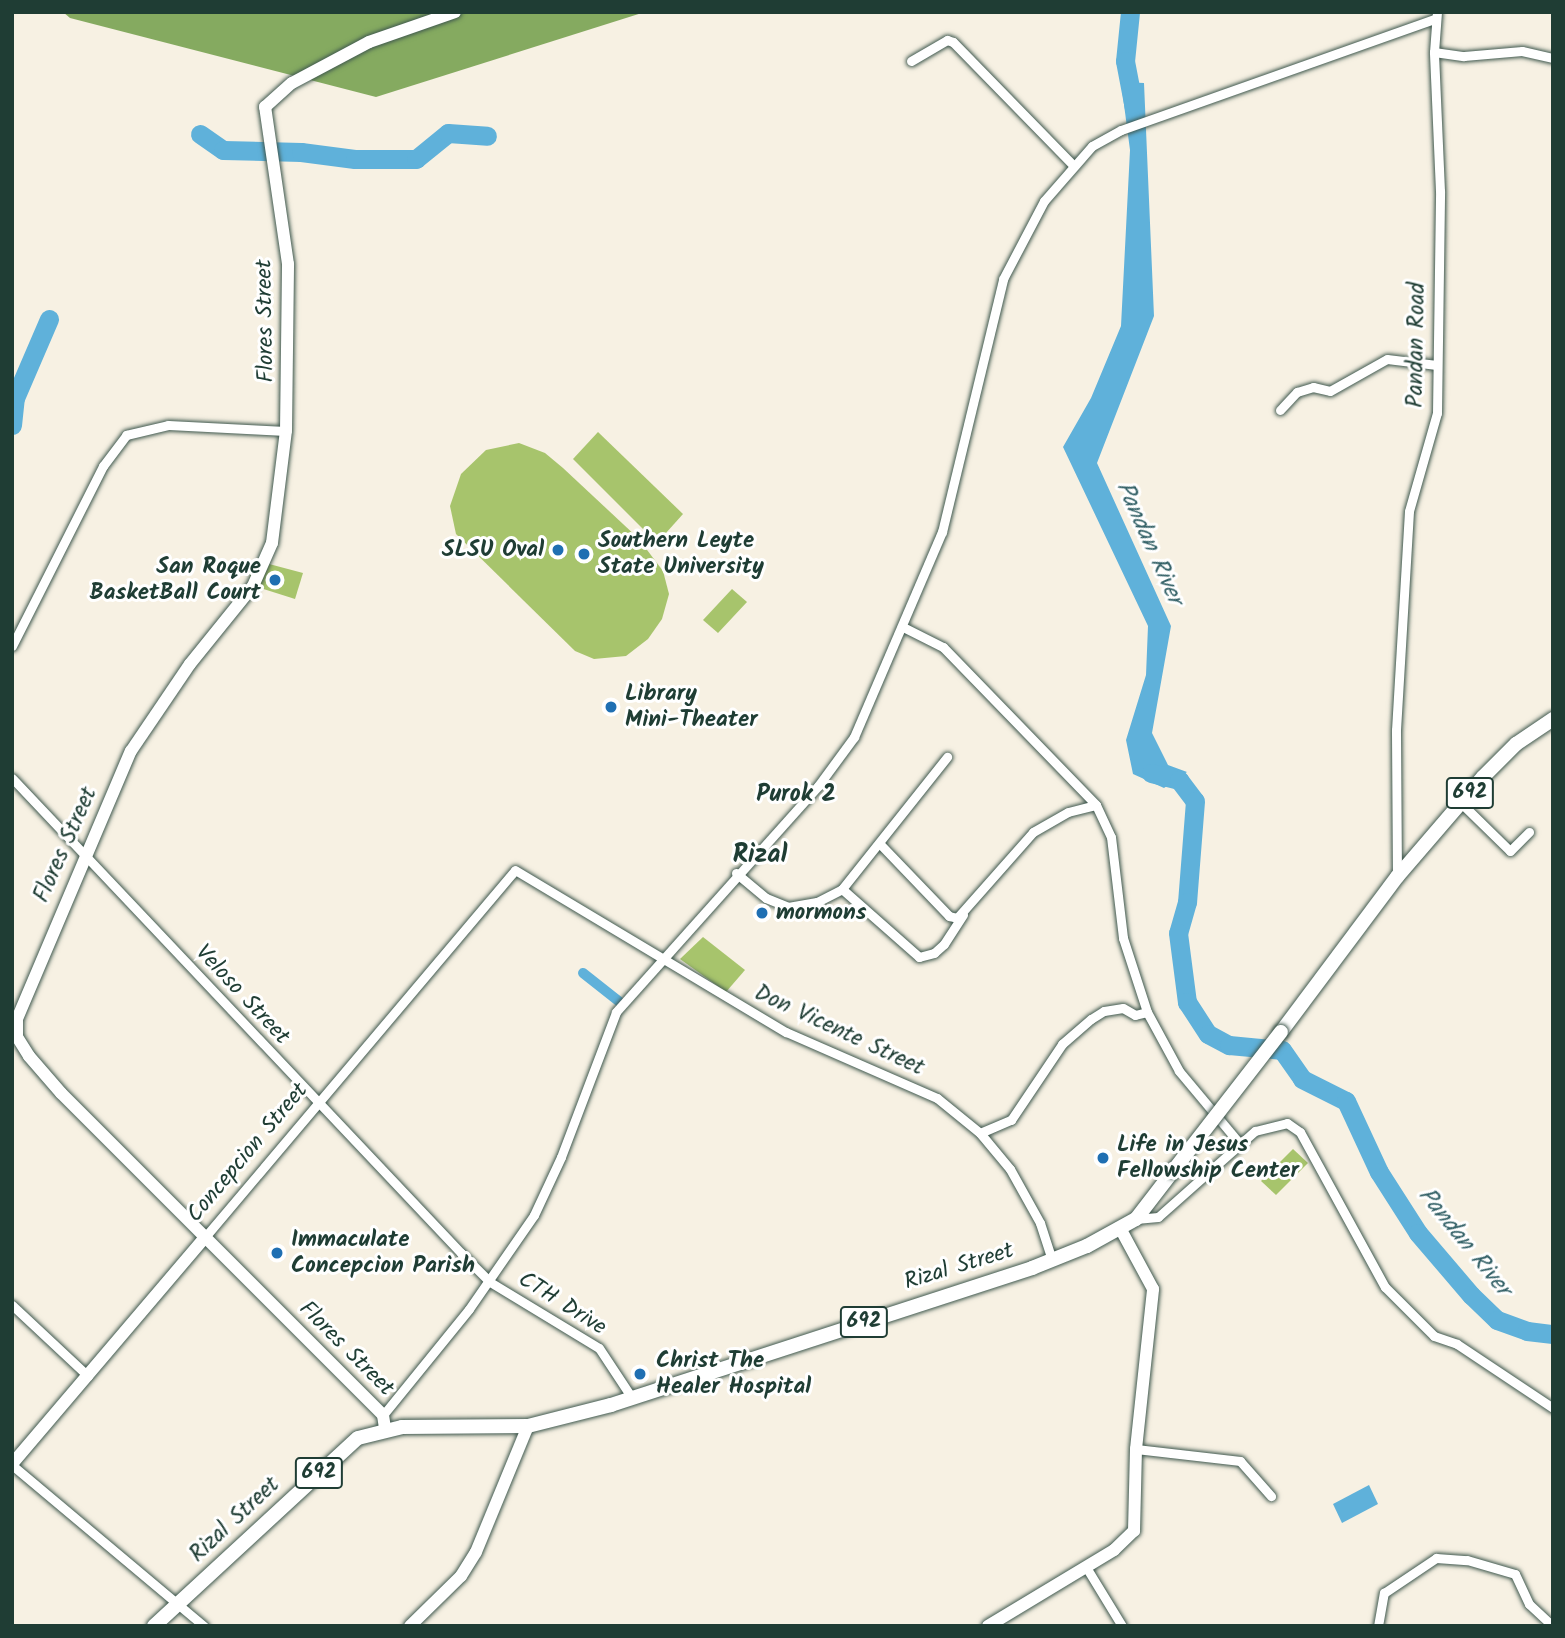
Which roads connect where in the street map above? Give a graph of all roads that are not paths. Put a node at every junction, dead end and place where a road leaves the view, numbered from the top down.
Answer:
1 (455, 12) edge
2 (1436, 16) edge
3 (1434, 52) junction
4 (1553, 58) edge
5 (911, 61) dead end
6 (1074, 166) junction
7 (1437, 365) junction
8 (1280, 410) dead end
9 (286, 431) junction
10 (903, 627) junction
11 (12, 646) edge
12 (1553, 719) edge
13 (947, 757) dead end
14 (12, 778) edge
15 (1462, 804) junction
16 (1096, 805) junction
17 (1530, 832) dead end
18 (880, 844) junction
19 (86, 853) junction
20 (515, 870) joint
21 (736, 873) junction
22 (1397, 877) junction
23 (842, 889) junction
24 (964, 914) junction
25 (666, 958) junction
26 (1147, 1012) junction
27 (317, 1102) junction
28 (979, 1133) junction
29 (1240, 1144) junction
30 (1136, 1219) junction
31 (1120, 1228) junction
32 (205, 1237) junction
33 (1052, 1260) junction
34 (490, 1282) junction
35 (12, 1305) edge
36 (88, 1376) junction
37 (632, 1398) junction
38 (1553, 1408) edge
39 (384, 1422) junction
40 (528, 1426) junction
41 (1136, 1449) junction
42 (12, 1464) edge
43 (1271, 1496) dead end
44 (1086, 1567) junction
45 (178, 1603) junction
46 (154, 1626) edge
47 (204, 1626) edge
48 (410, 1626) edge
49 (988, 1626) edge
50 (1122, 1626) edge
51 (1378, 1626) edge
52 (1553, 1626) edge

1 - 9 street, Flores Street
2 - 3 street, Pandan Road
2 - 6 street
3 - 4 street
3 - 7 street, Pandan Road
5 - 6 street
6 - 10 street
7 - 8 street
7 - 22 street, Pandan Road
9 - 11 street
9 - 19 street, Flores Street
10 - 16 street
10 - 21 street
12 - 15 main road, 692
13 - 18 street
14 - 19 street, Veloso Street
15 - 17 street
15 - 22 main road, 692
16 - 24 street
16 - 26 street
18 - 23 street
18 - 24 street
19 - 27 street, Veloso Street
19 - 32 street, Flores Street
20 - 25 street, Don Vicente Street
20 - 27 street, Concepcion Street
21 - 23 street
21 - 25 street
22 - 30 main road, Rizal Street / 692, bridge
23 - 24 street
25 - 28 street, Don Vicente Street
25 - 34 street
26 - 28 street
26 - 29 street
27 - 32 street, Concepcion Street
27 - 34 street, Veloso Street
28 - 33 street, Don Vicente Street
29 - 30 street
29 - 38 street
30 - 31 main road, Rizal Street / 692
31 - 33 main road, Rizal Street / 692
31 - 41 street
32 - 36 street, Concepcion Street
32 - 39 street, Flores Street
33 - 37 main road, Rizal Street / 692
34 - 37 street, CTH Drive
34 - 39 street
35 - 36 street
36 - 42 street, Concepcion Street
37 - 40 main road, Rizal Street / 692
39 - 40 main road, Rizal Street / 692
39 - 45 main road, Rizal Street / 692
40 - 48 street
41 - 43 street
41 - 44 street
42 - 45 street
44 - 49 street
44 - 50 street
45 - 46 main road, Rizal Street / 692
45 - 47 street
51 - 52 street

